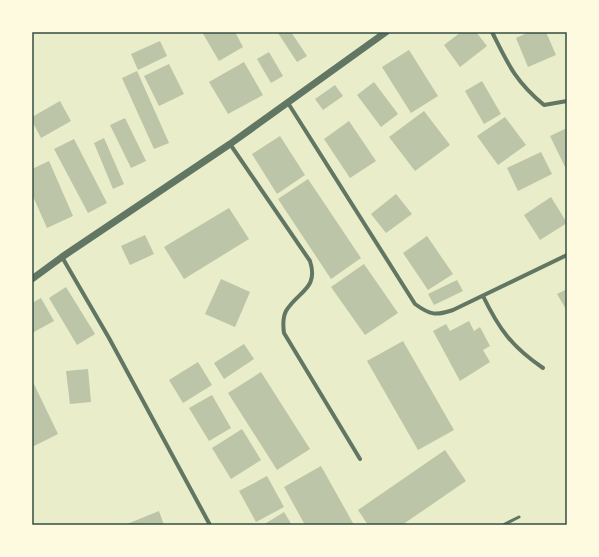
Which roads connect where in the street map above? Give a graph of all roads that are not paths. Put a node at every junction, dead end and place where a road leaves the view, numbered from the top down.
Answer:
1 (386, 32) edge
2 (492, 32) edge
3 (567, 101) edge
4 (288, 103) junction
5 (230, 144) junction
6 (567, 255) edge
7 (62, 257) junction
8 (32, 279) edge
9 (483, 296) junction
10 (543, 368) dead end
11 (360, 459) dead end
12 (518, 517) dead end
13 (210, 525) edge
14 (503, 525) edge

1 - 4 street
2 - 3 street
4 - 5 street
4 - 9 street
5 - 7 street
5 - 11 street
6 - 9 street
7 - 8 street
7 - 13 street
9 - 10 street
12 - 14 lane

